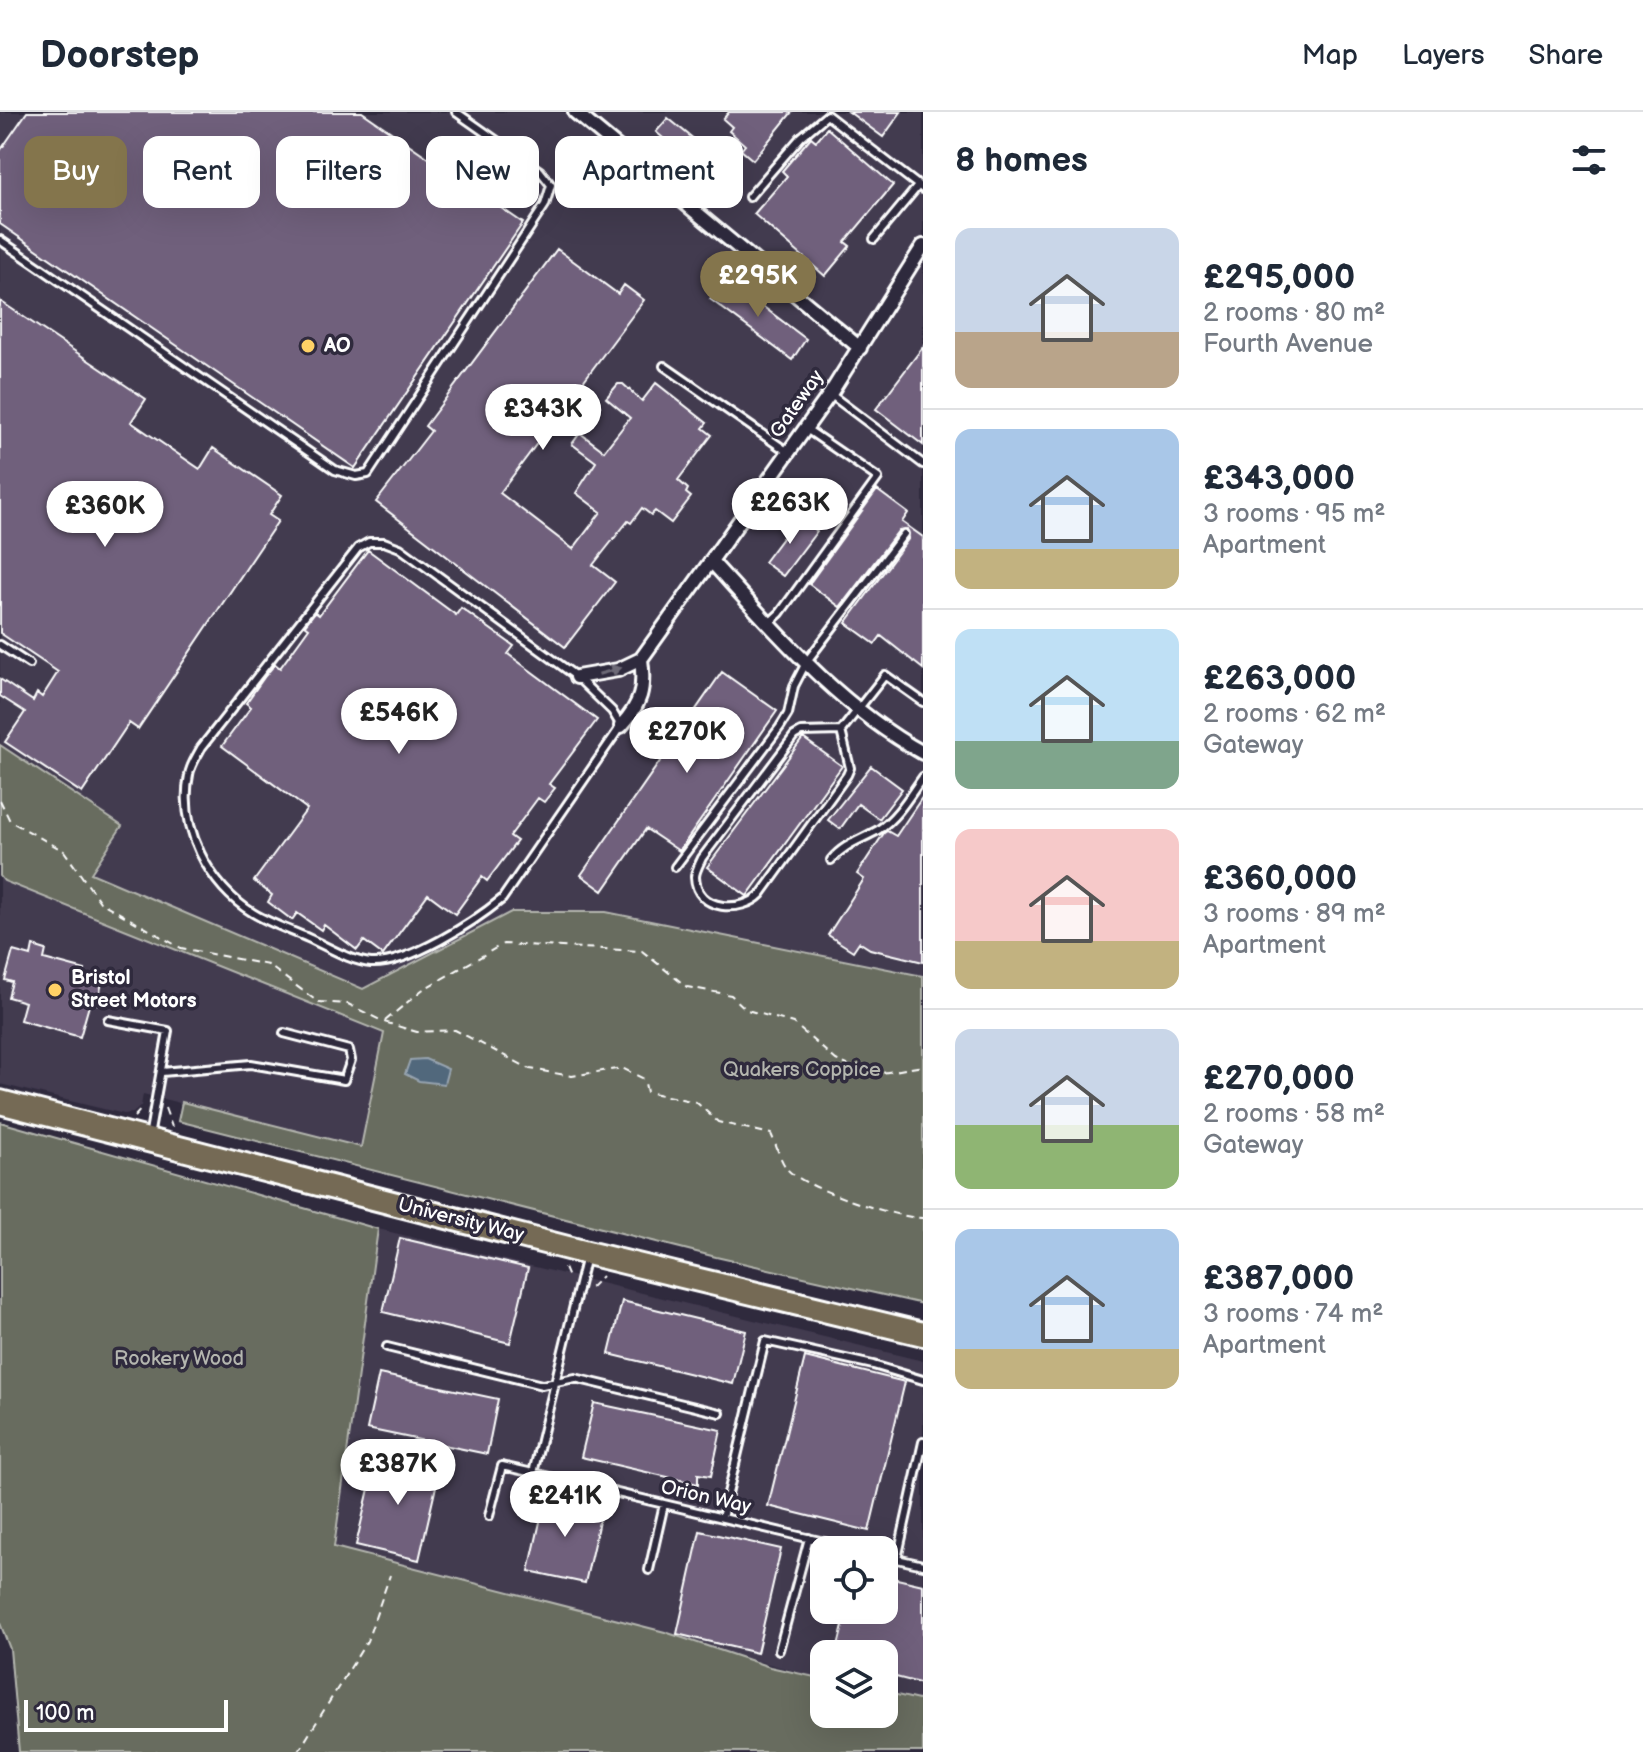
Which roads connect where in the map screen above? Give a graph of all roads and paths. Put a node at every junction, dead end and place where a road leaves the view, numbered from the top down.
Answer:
1 (456, 112) edge
2 (575, 112) edge
3 (921, 188) edge
4 (749, 197) dead end
5 (874, 239) dead end
6 (0, 240) edge
7 (923, 246) edge
8 (860, 348) junction
9 (664, 366) dead end
10 (830, 394) junction
11 (805, 428) junction
12 (788, 452) junction
13 (923, 464) edge
14 (904, 534) dead end
15 (711, 561) junction
16 (768, 624) junction
17 (0, 645) edge
18 (641, 659) junction
19 (807, 661) junction
20 (29, 664) dead end
21 (577, 677) junction
22 (923, 702) edge
23 (858, 710) junction
24 (621, 726) junction
25 (841, 731) junction
26 (923, 753) edge
27 (923, 777) edge
28 (0, 800) edge
29 (831, 860) dead end
30 (675, 867) dead end
31 (108, 1020) dead end
32 (384, 1022) junction
33 (284, 1033) dead end
34 (923, 1066) edge
35 (162, 1072) junction
36 (0, 1102) edge
37 (148, 1140) junction
38 (923, 1218) edge
39 (587, 1253) junction
40 (923, 1334) edge
41 (387, 1347) dead end
42 (923, 1380) edge
43 (556, 1382) junction
44 (720, 1413) dead end
45 (923, 1442) edge
46 (533, 1473) junction
47 (664, 1504) junction
48 (489, 1516) dead end
49 (722, 1518) junction
50 (809, 1538) joint
51 (898, 1554) edge
52 (898, 1559) edge
53 (923, 1565) edge
54 (649, 1570) dead end
55 (390, 1575) dead end
56 (779, 1650) dead end
57 (298, 1752) edge

1 - 6 lane
2 - 8 street
3 - 4 lane
3 - 5 lane
7 - 8 street, Gateway
8 - 10 street, Gateway
9 - 12 lane
10 - 11 street, Gateway
10 - 13 lane
11 - 12 street, Gateway
11 - 16 lane
12 - 15 street, Gateway
14 - 19 lane
15 - 16 street
15 - 18 street, Gateway
16 - 19 street
17 - 20 lane
21 -> 18 street
18 - 24 street
19 - 23 street
19 - 30 lane
21 - 24 lane
21 - 24 lane
22 - 23 lane
23 - 25 lane
23 - 26 street
25 - 25 lane
27 - 29 lane
28 - 32 path
31 - 35 lane
32 - 34 path
32 - 38 path
33 - 35 lane
35 - 37 lane
36 - 37 highway, University Way
37 - 39 highway, University Way
39 - 40 highway, University Way
39 - 43 lane
41 - 43 lane
42 - 49 lane
43 - 44 lane
43 - 46 lane
45 - 51 lane
46 - 47 lane, Orion Way
46 - 48 lane, Orion Way
47 - 49 lane, Orion Way
47 - 54 lane
49 - 50 lane, Orion Way
50 - 56 lane
52 - 53 lane
55 - 57 path

